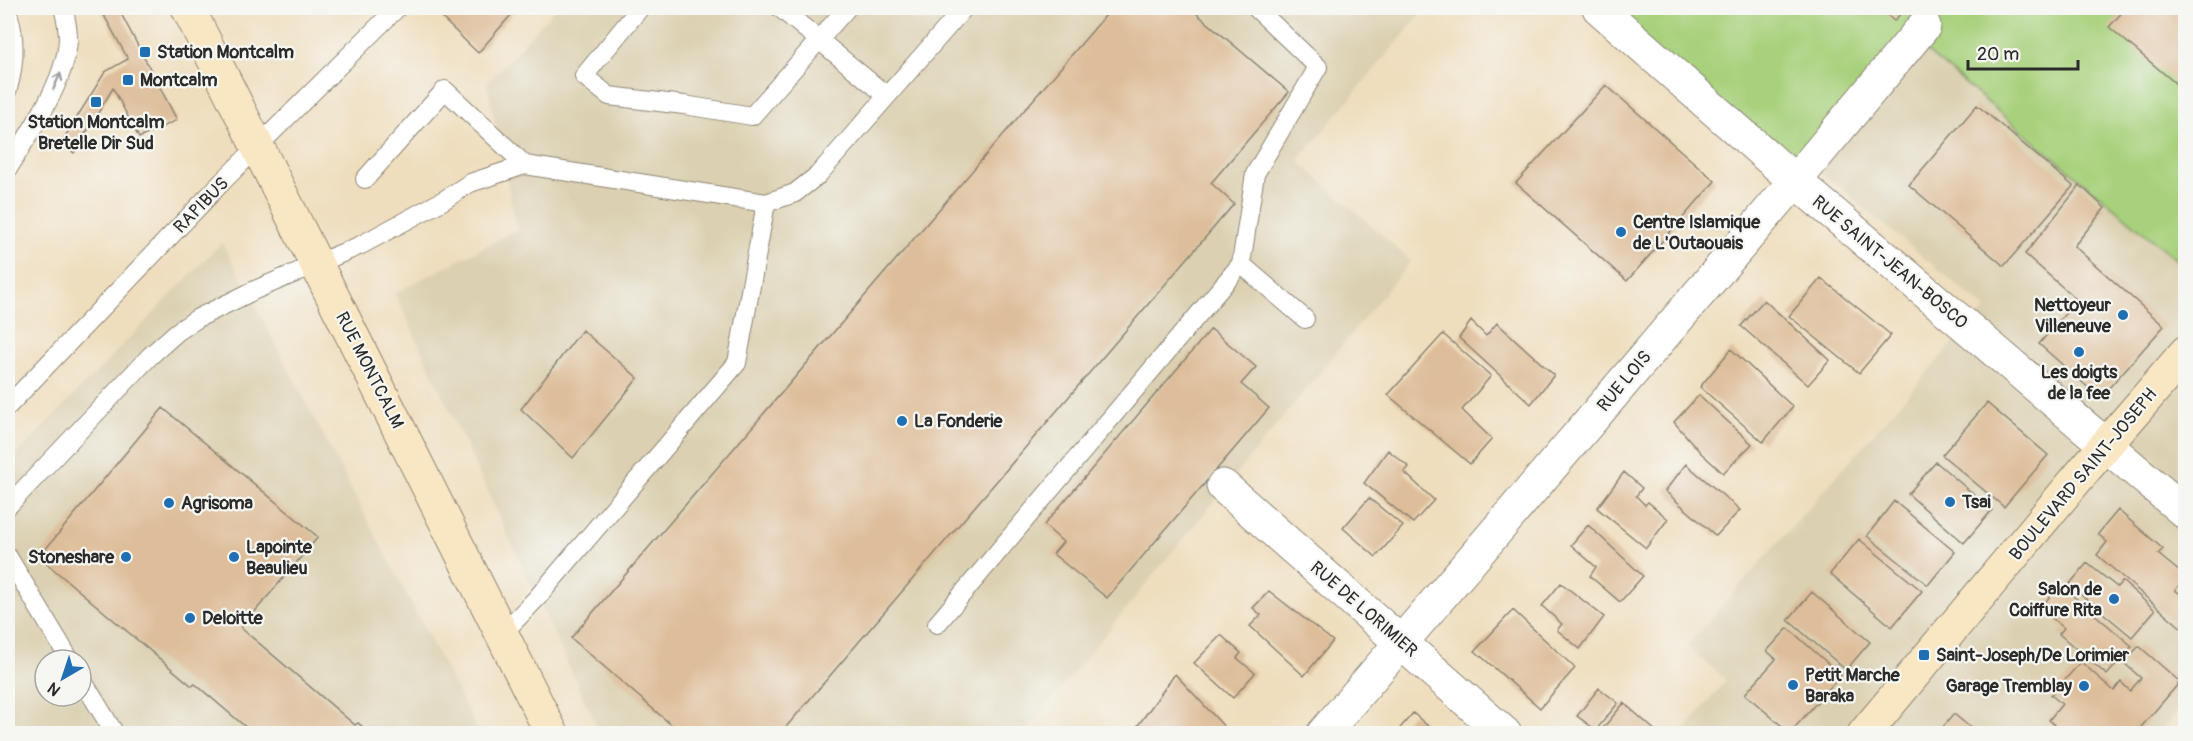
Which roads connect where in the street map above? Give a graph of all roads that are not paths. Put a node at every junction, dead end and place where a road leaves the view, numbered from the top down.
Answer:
1 (63, 8) edge
2 (188, 8) edge
3 (397, 8) edge
4 (640, 8) edge
5 (780, 8) edge
6 (847, 8) edge
7 (964, 8) edge
8 (1256, 8) edge
9 (1599, 8) edge
10 (8, 13) edge
11 (1924, 26) dead end
12 (819, 40) junction
13 (8, 89) edge
14 (887, 96) junction
15 (258, 147) junction
16 (525, 165) junction
17 (8, 169) edge
18 (365, 179) dead end
19 (1795, 181) junction
20 (766, 203) junction
21 (1241, 264) junction
22 (316, 265) junction
23 (1305, 319) dead end
24 (2186, 352) edge
25 (8, 406) edge
26 (2105, 446) junction
27 (1223, 486) dead end
28 (8, 506) edge
29 (2186, 513) edge
30 (8, 557) edge
31 (937, 624) dead end
32 (502, 634) junction
33 (1401, 643) junction
34 (63, 648) edge
35 (93, 698) edge
36 (115, 734) edge
37 (552, 734) edge
38 (1323, 734) edge
39 (1505, 734) edge
40 (1864, 734) edge

17 -> 1 lane
2 - 15 main road, RUE MONTCALM
3 - 15 lane, RAPIBUS
4 - 12 lane
5 - 12 lane
6 - 12 lane
7 - 14 lane
8 - 21 lane
9 - 19 street, RUE SAINT-JEAN-BOSCO
10 - 13 lane
11 - 19 street, RUE LOIS
12 - 14 lane
14 - 20 lane
15 - 22 main road, RUE MONTCALM
15 - 25 lane, RAPIBUS
16 - 18 lane
16 - 20 lane
16 - 22 lane
19 - 26 street, RUE SAINT-JEAN-BOSCO
19 - 33 street, RUE LOIS
20 - 32 lane
21 - 23 lane
21 - 31 lane
22 - 28 lane
22 - 32 main road, RUE MONTCALM
24 - 26 main road, BOULEVARD SAINT-JOSEPH
26 - 29 street, RUE SAINT-JEAN-BOSCO
26 - 40 main road, BOULEVARD SAINT-JOSEPH
27 - 33 street, RUE DE LORIMIER
30 - 34 lane
32 - 37 main road, RUE MONTCALM
33 - 38 street, RUE LOIS
33 - 39 street, RUE DE LORIMIER
35 - 36 lane

